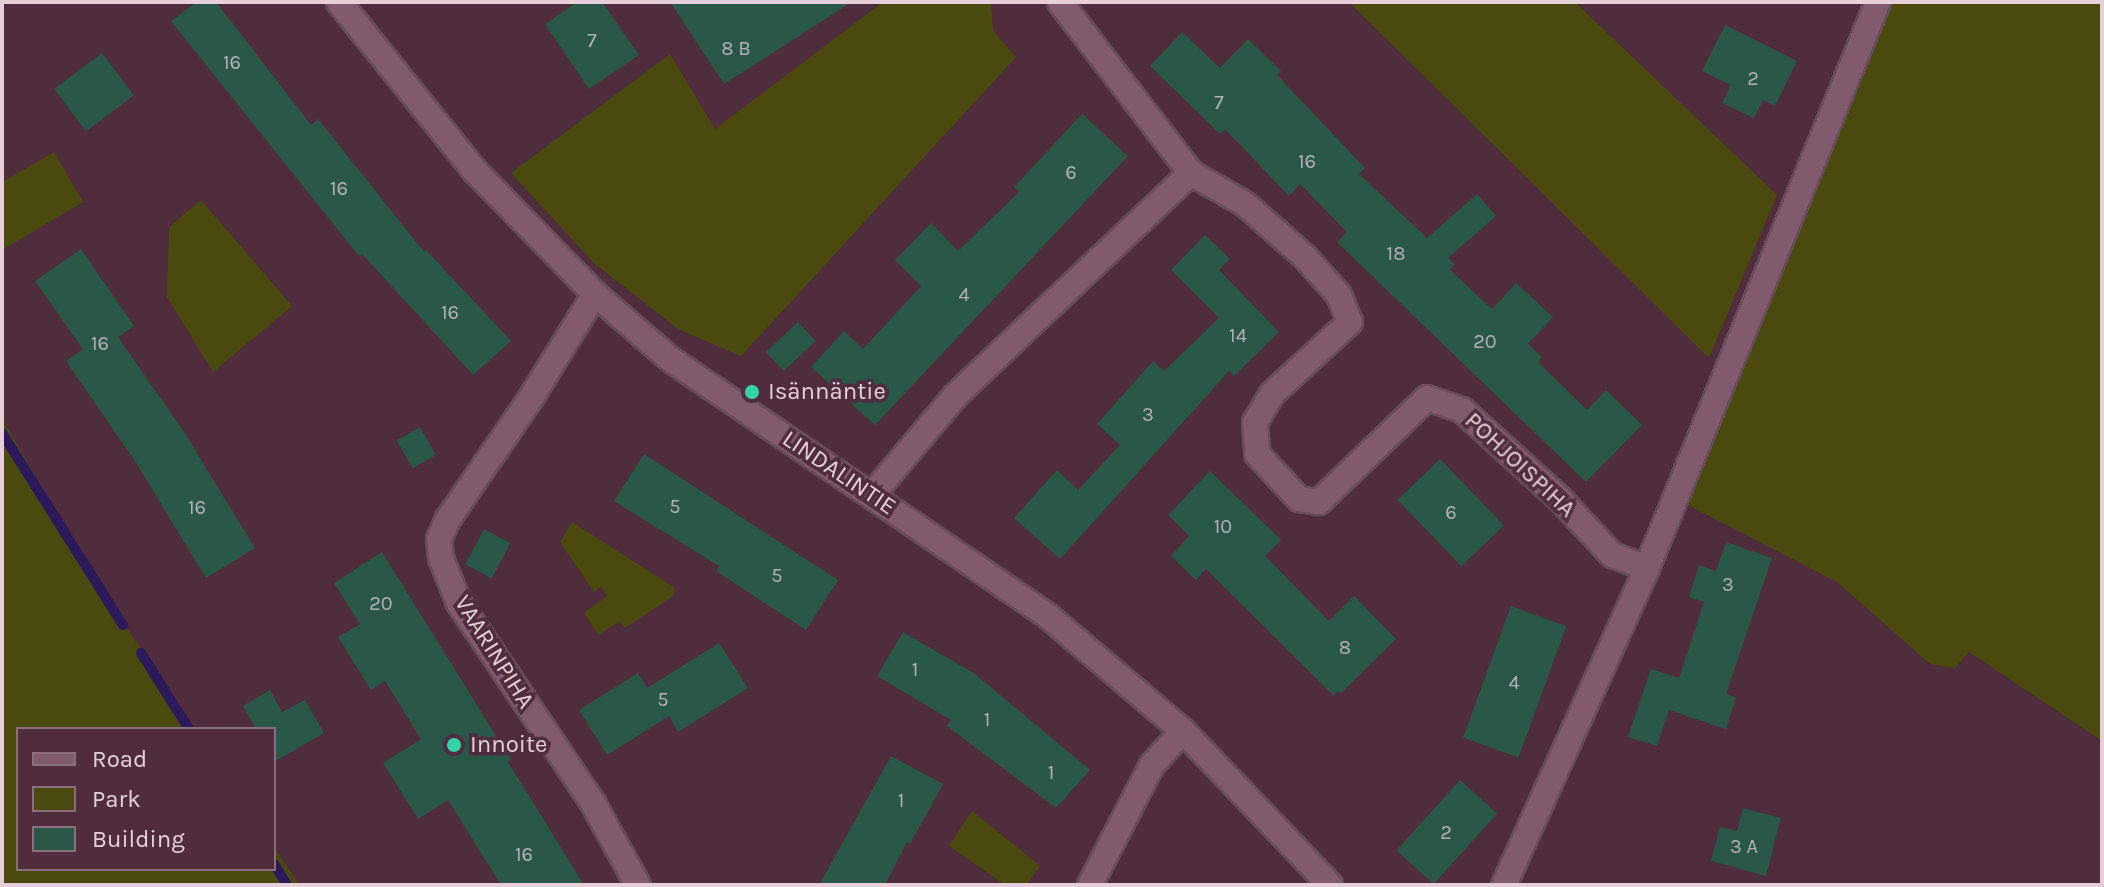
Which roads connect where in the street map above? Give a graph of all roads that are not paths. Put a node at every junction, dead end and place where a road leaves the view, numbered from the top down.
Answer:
1 (339, 2) edge
2 (1060, 2) edge
3 (1878, 2) edge
4 (1191, 173) junction
5 (595, 294) junction
6 (872, 495) junction
7 (1647, 568) junction
8 (1183, 731) junction
9 (638, 885) edge
10 (1090, 885) edge
11 (1330, 885) edge
12 (1504, 885) edge

1 - 5 street, LINDALINTIE
2 - 4 street
3 - 7 street
4 - 6 street
4 - 7 street, POHJOISPIHA
5 - 6 street, LINDALINTIE
5 - 9 street, VAARINPIHA
6 - 8 street, LINDALINTIE
7 - 12 street
8 - 10 street
8 - 11 street, LINDALINTIE

